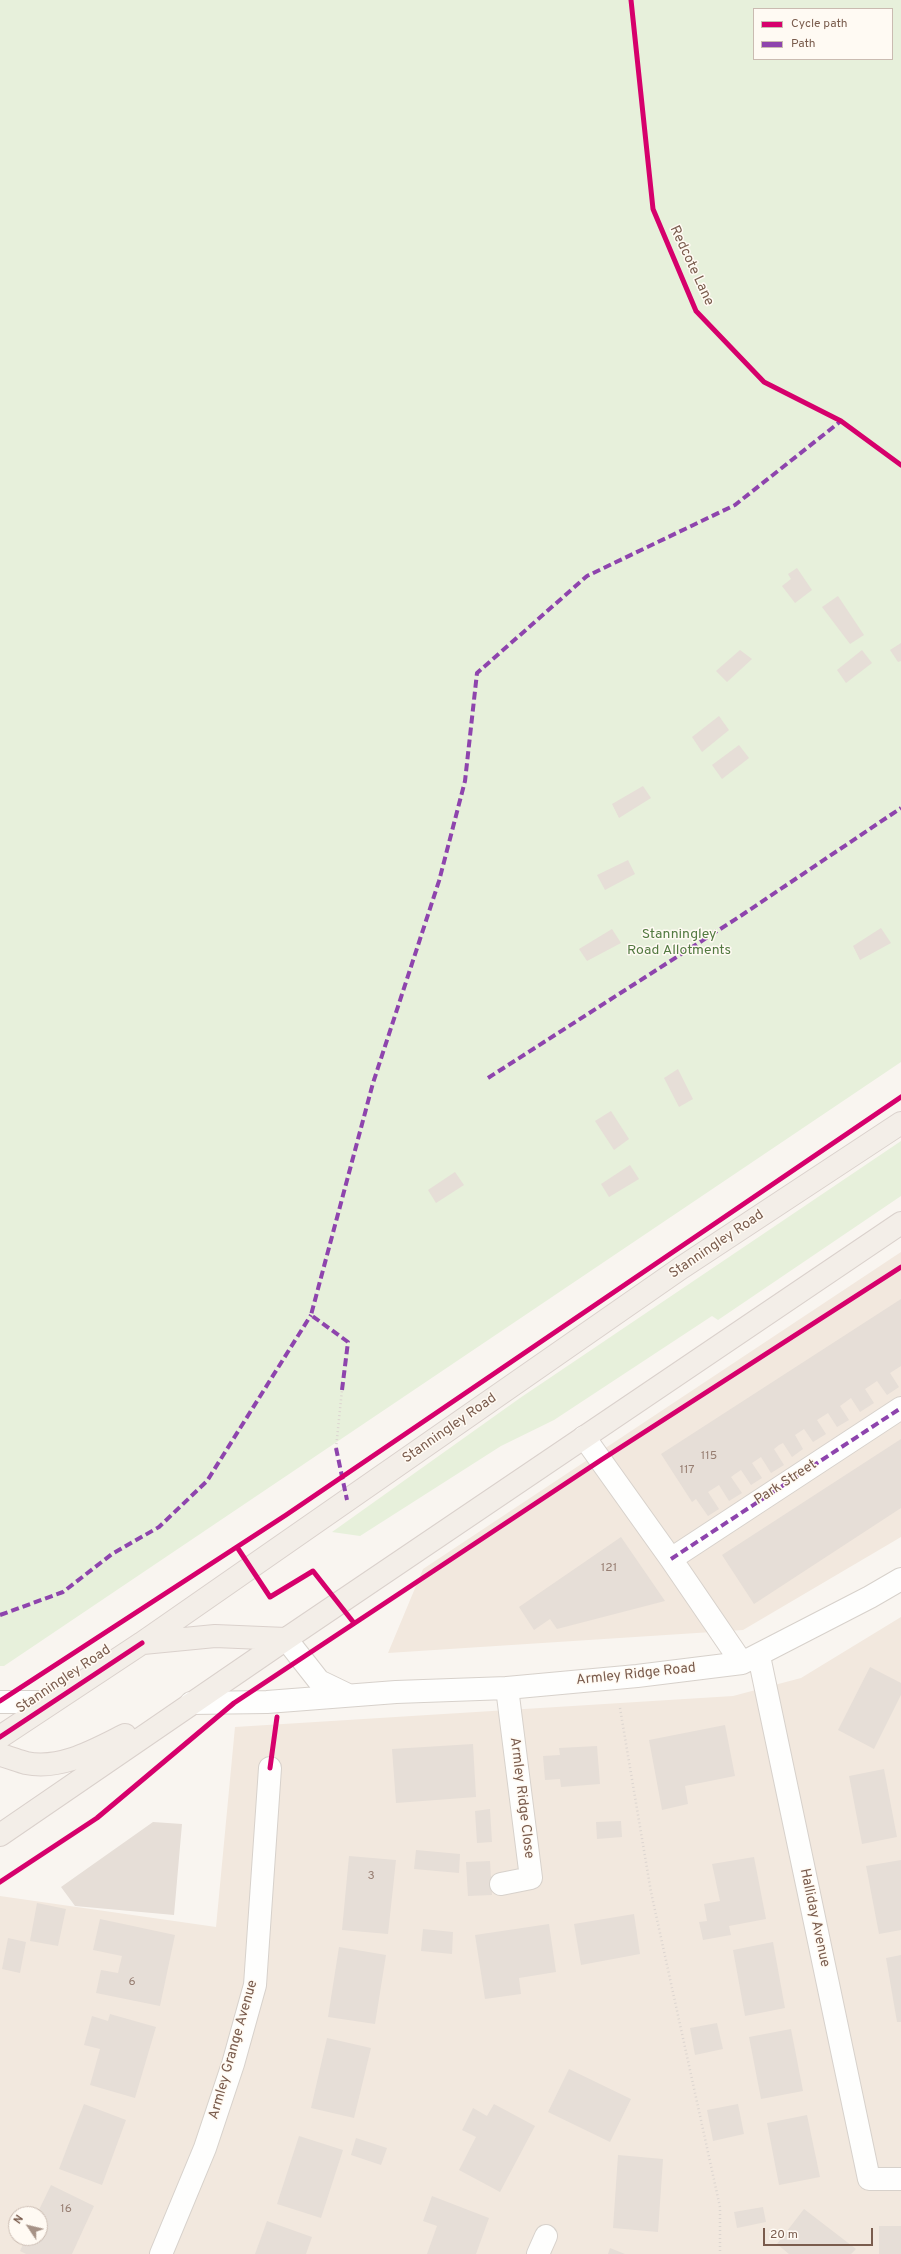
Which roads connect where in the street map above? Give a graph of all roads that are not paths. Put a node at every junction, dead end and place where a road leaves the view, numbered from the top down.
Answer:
1 (901, 1123) edge
2 (901, 1223) edge
3 (901, 1408) edge
4 (584, 1437) junction
5 (671, 1558) junction
6 (901, 1579) edge
7 (286, 1639) junction
8 (142, 1643) junction
9 (751, 1660) junction
10 (507, 1688) junction
11 (350, 1696) junction
12 (0, 1702) edge
13 (52, 1702) junction
14 (191, 1703) junction
15 (0, 1737) edge
16 (0, 1754) edge
17 (270, 1768) dead end
18 (0, 1835) edge
19 (501, 1884) dead end
20 (901, 2179) edge
21 (161, 2254) edge

1 - 8 main road, Stanningley Road
2 - 4 main road
3 - 5 street, Park Street
4 - 5 street
4 - 7 main road
5 - 9 street
6 - 9 street, Armley Ridge Road
7 - 8 main road
7 - 11 street, Armley Ridge Road
7 - 14 main road
8 - 13 main road, Stanningley Road
9 - 10 street, Armley Ridge Road
9 - 20 street, Halliday Avenue
10 - 11 street, Armley Ridge Road
10 - 19 street, Armley Ridge Close
11 - 14 street, Armley Ridge Road
12 - 13 street
13 - 15 main road, Stanningley Road
14 - 16 main road
14 - 18 main road
17 - 21 street, Armley Grange Avenue

